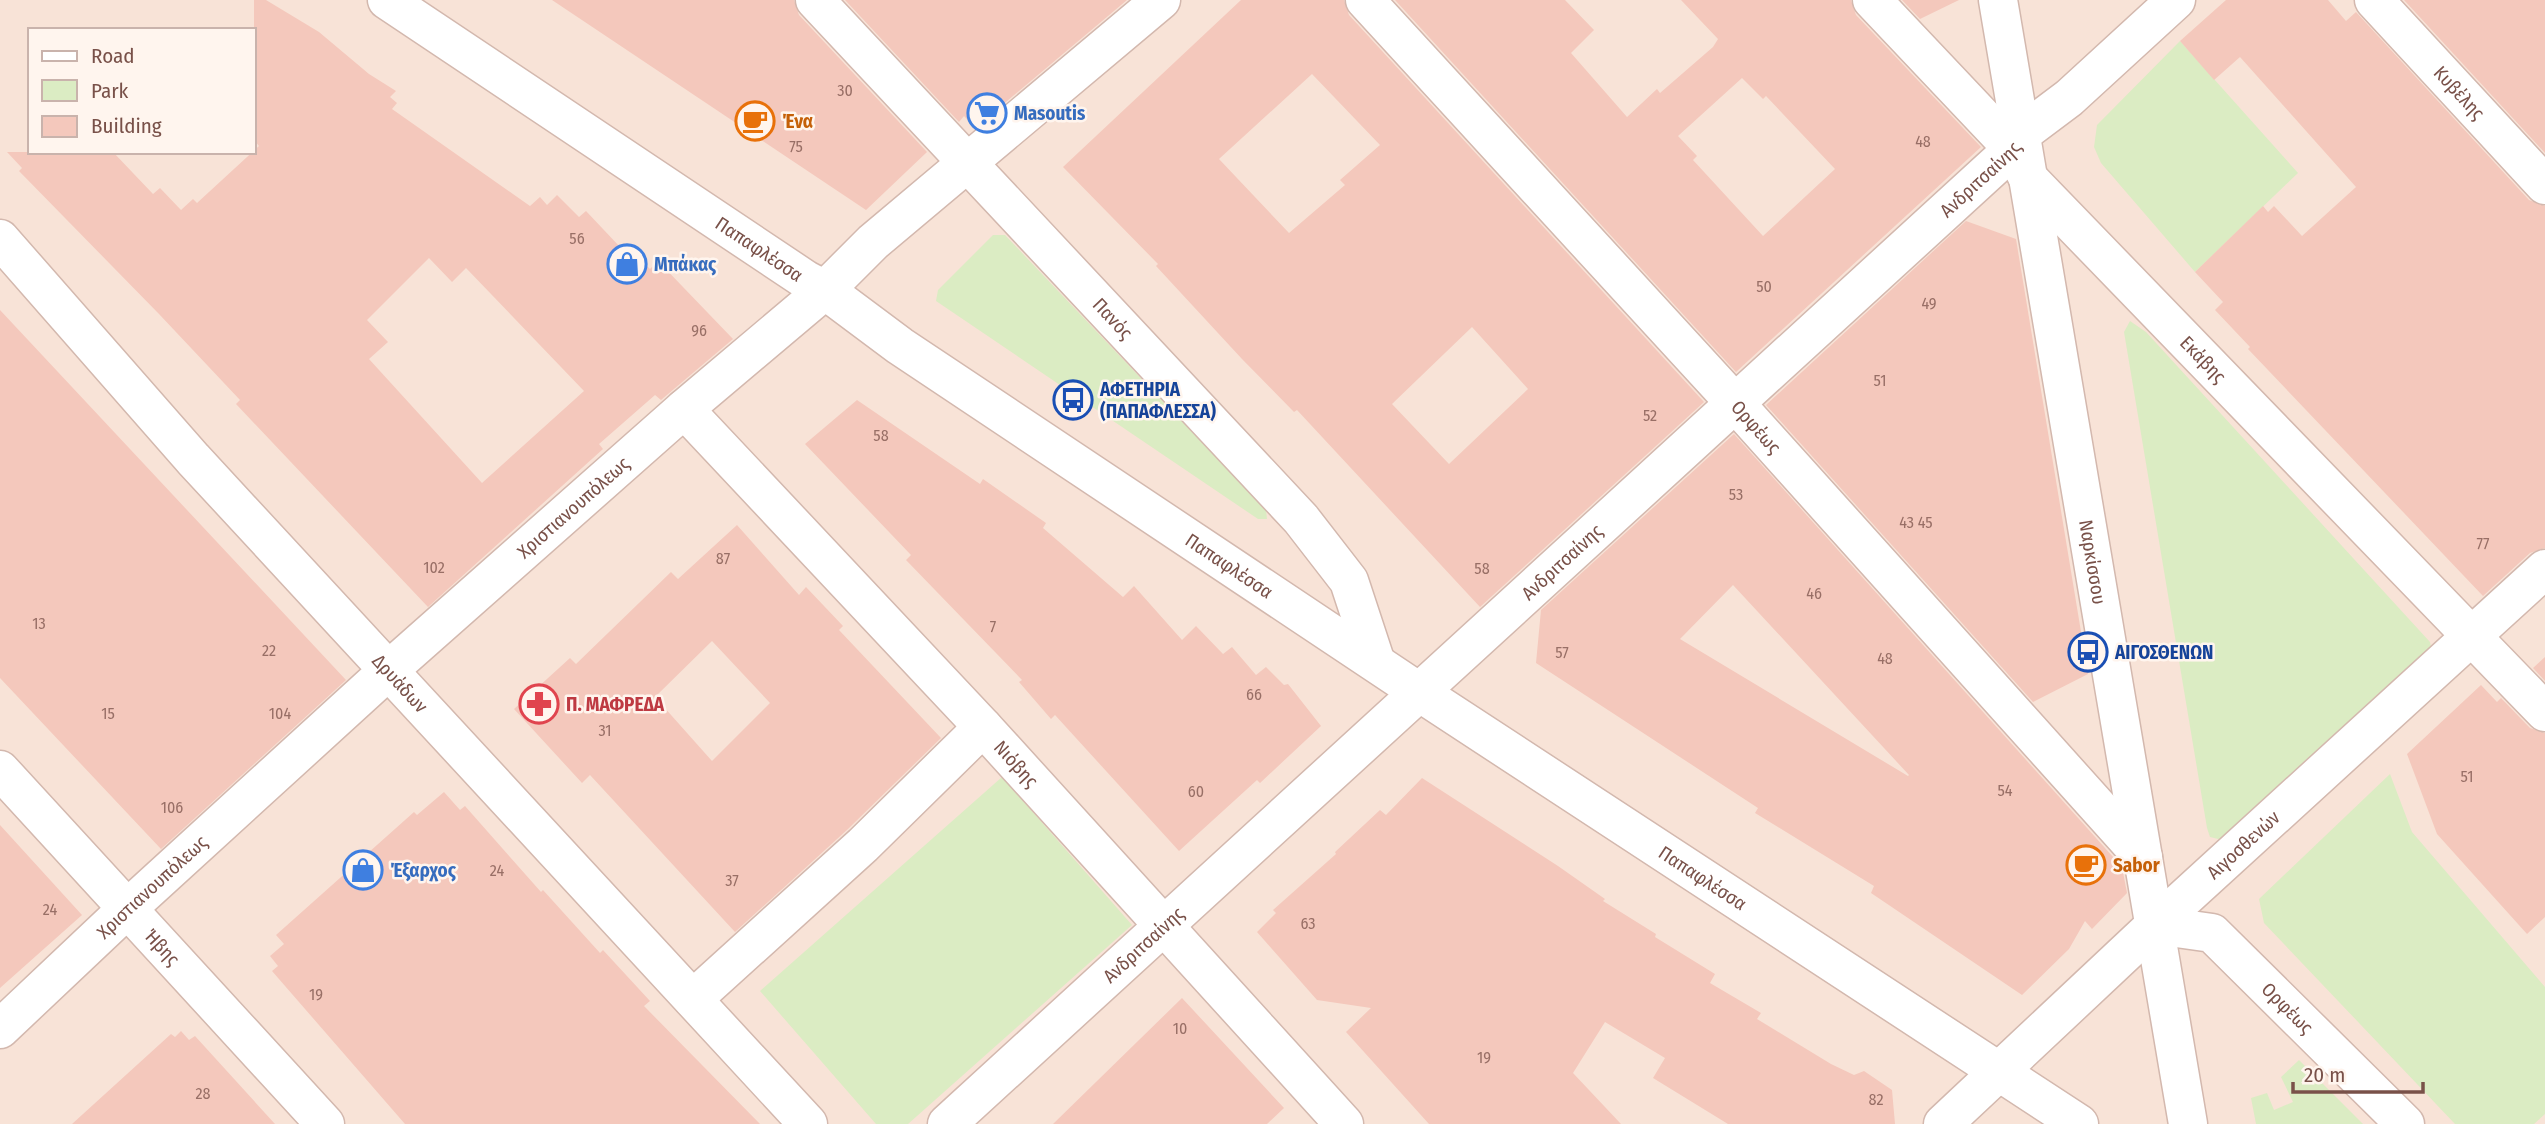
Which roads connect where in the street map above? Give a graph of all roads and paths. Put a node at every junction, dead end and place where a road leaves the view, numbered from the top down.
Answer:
1 (387, 0) edge
2 (815, 0) edge
3 (1161, 0) edge
4 (1364, 0) edge
5 (1872, 0) edge
6 (1998, 0) edge
7 (2176, 0) edge
8 (2374, 0) edge
9 (2020, 154) junction
10 (967, 164) junction
11 (2545, 185) edge
12 (0, 239) edge
13 (825, 290) junction
14 (1735, 402) junction
15 (684, 409) junction
16 (2545, 569) edge
17 (2473, 636) junction
18 (1375, 660) junction
19 (390, 669) junction
20 (1419, 692) junction
21 (2545, 712) edge
22 (983, 727) junction
23 (0, 771) edge
24 (2143, 857) junction
25 (127, 909) junction
26 (2155, 925) junction
27 (1163, 926) junction
28 (693, 999) junction
29 (0, 1030) edge
30 (2000, 1071) junction
31 (325, 1124) edge
32 (808, 1124) edge
33 (947, 1124) edge
34 (1344, 1124) edge
35 (1943, 1124) edge
36 (2079, 1124) edge
37 (2188, 1124) edge
38 (2405, 1124) edge

1 - 13 street, Παπαφλέσσα
2 - 10 street, Πανός
3 - 10 street, Χριστιανουπόλεως
4 - 14 street, Ορφέως
5 - 9 street, Εκάβης
6 - 9 street, Ναρκίσσου
7 - 9 street, Ανδριτσαίνης
8 - 11 street, Κυβέλης
9 - 14 street, Ανδριτσαίνης
9 - 17 street, Εκάβης
9 - 24 street, Ναρκίσσου
10 - 13 street, Χριστιανουπόλεως
10 - 18 street, Πανός
12 - 19 street, Δρυάδων
13 - 15 street, Χριστιανουπόλεως
13 - 18 street, Παπαφλέσσα
14 - 20 street, Ανδριτσαίνης
14 - 24 street, Ορφέως
15 - 19 street, Χριστιανουπόλεως
15 - 22 street, Νιόβης
16 - 17 street, Αιγοσθενών
17 - 21 street, Εκάβης
17 - 26 street, Αιγοσθενών
18 - 20 street, Παπαφλέσσα
19 - 25 street, Χριστιανουπόλεως
19 - 28 street, Δρυάδων
20 - 27 street, Ανδριτσαίνης
20 - 30 street, Παπαφλέσσα
22 - 27 street, Νιόβης
22 - 28 street
23 - 25 street, Ήβης
24 - 26 street, Ναρκίσσου
25 - 29 street, Χριστιανουπόλεως
25 - 31 street, Ήβης
26 - 30 street, Αιγοσθενών
26 - 37 street, Ναρκίσσου
26 - 38 street, Ορφέως
27 - 33 street, Ανδριτσαίνης
27 - 34 street, Νιόβης
28 - 32 street, Δρυάδων
30 - 35 street, Αιγοσθενών
30 - 36 street, Παπαφλέσσα

